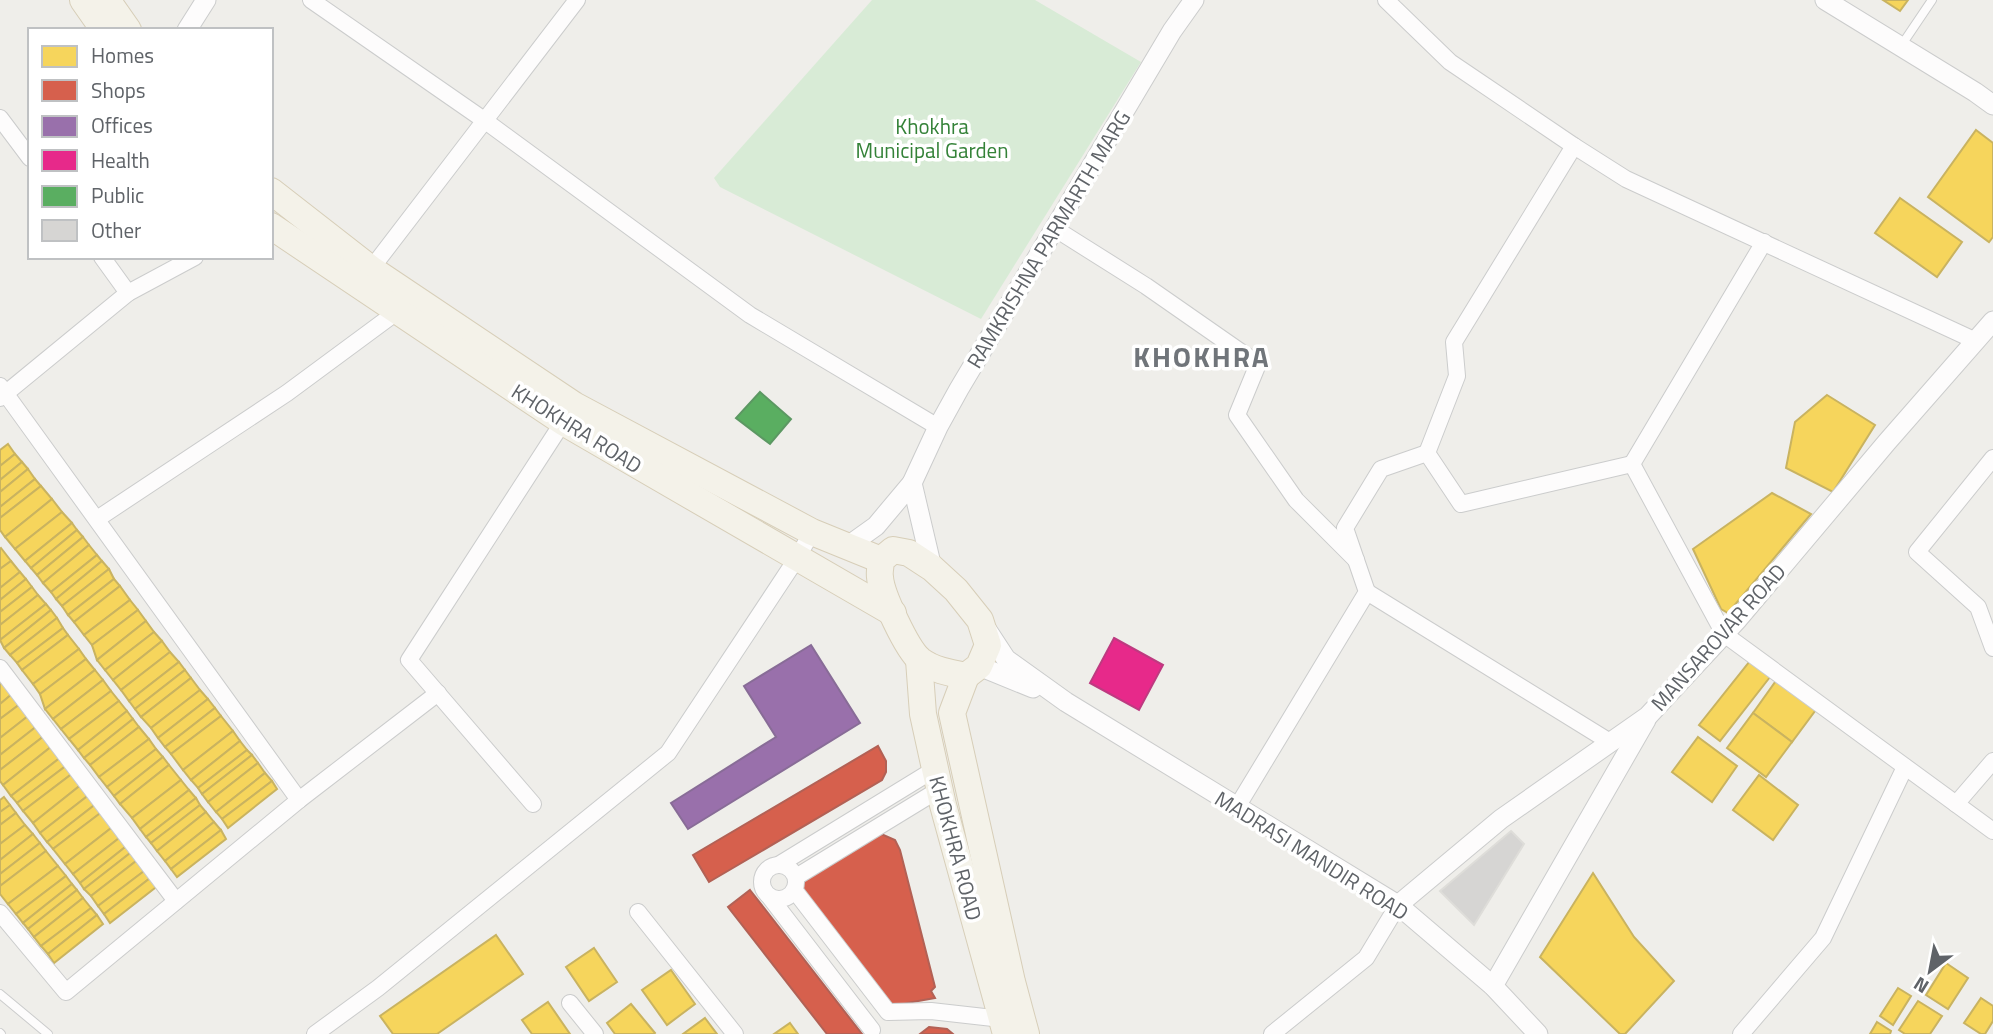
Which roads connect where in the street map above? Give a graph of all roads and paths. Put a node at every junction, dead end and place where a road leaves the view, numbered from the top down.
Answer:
1 (83, 0) edge
2 (107, 0) edge
3 (206, 0) edge
4 (311, 0) edge
5 (1194, 0) edge
6 (1386, 0) edge
7 (1825, 0) edge
8 (1932, 0) edge
9 (573, 1) edge
10 (103, 28) edge
11 (127, 28) edge
12 (188, 28) edge
13 (1901, 46) junction
14 (1993, 105) edge
15 (0, 118) edge
16 (484, 120) junction
17 (1574, 146) junction
18 (28, 155) edge
19 (275, 200) edge
20 (273, 227) edge
21 (1054, 228) junction
22 (1764, 242) junction
23 (103, 259) edge
24 (191, 259) edge
25 (371, 269) junction
26 (128, 293) junction
27 (398, 311) junction
28 (1993, 321) edge
29 (1976, 341) junction
30 (2, 392) edge
31 (563, 422) junction
32 (938, 427) junction
33 (1427, 453) junction
34 (1993, 458) edge
35 (1632, 464) junction
36 (912, 483) junction
37 (97, 519) junction
38 (812, 531) junction
39 (848, 546) junction
40 (797, 558) junction
41 (881, 560) junction
42 (1356, 561) junction
43 (933, 568) junction
44 (1367, 592) junction
45 (892, 614) junction
46 (981, 620) junction
47 (1724, 634) junction
48 (1993, 648) edge
49 (919, 660) junction
50 (0, 668) edge
51 (973, 671) junction
52 (438, 693) junction
53 (1066, 702) junction
54 (1648, 716) junction
55 (1609, 742) junction
56 (1993, 761) edge
57 (1905, 766) junction
58 (937, 779) junction
59 (299, 800) junction
60 (1955, 803) junction
61 (533, 804) dead end
62 (1237, 807) junction
63 (1993, 831) edge
64 (780, 864) junction
65 (795, 884) junction
66 (769, 896) junction
67 (176, 901) junction
68 (1398, 905) junction
69 (638, 912) dead end
70 (0, 913) edge
71 (1493, 986) junction
72 (0, 994) edge
73 (570, 1003) dead end
74 (1004, 1027) edge
75 (872, 1030) dead end
76 (48, 1034) edge
77 (315, 1034) edge
78 (595, 1034) edge
79 (735, 1034) edge
80 (1026, 1034) edge
81 (1272, 1034) edge
82 (1538, 1034) edge
83 (1741, 1034) edge

1 - 10 main road
2 - 11 main road
3 - 12 street
4 - 16 street
5 - 21 street, RAMKRISHNA PARMARTH MARG
6 - 17 street
7 - 13 street
8 - 13 lane
9 - 16 street
13 - 14 street
15 - 18 street
16 - 25 street
16 - 32 street
17 - 22 street
17 - 33 street
19 - 25 main road, KHOKHRA ROAD
20 - 27 main road, KHOKHRA ROAD
21 - 32 street, RAMKRISHNA PARMARTH MARG
21 - 42 street
22 - 29 street
22 - 35 street
23 - 26 street
24 - 26 street
25 - 38 main road, KHOKHRA ROAD
26 - 30 street
27 - 31 main road, KHOKHRA ROAD
27 - 37 street
28 - 29 street, MANSAROVAR ROAD
29 - 47 street, MANSAROVAR ROAD
30 - 37 street
31 - 40 main road, KHOKHRA ROAD
31 - 52 street
32 - 36 street, RAMKRISHNA PARMARTH MARG
33 - 35 street
33 - 42 street
34 - 48 street
35 - 47 street
36 - 39 street, RAMKRISHNA PARMARTH MARG
36 - 43 street
37 - 59 street
38 - 39 main road, KHOKHRA ROAD
38 - 40 street
39 - 41 main road, KHOKHRA ROAD
40 - 45 main road, KHOKHRA ROAD
40 - 77 street
41 - 43 main road
41 - 45 main road
42 - 44 street
43 - 46 main road
44 - 55 street
44 - 62 street
45 - 49 main road
46 - 51 main road, KHOKHRA ROAD
46 - 53 street
47 - 54 street, MANSAROVAR ROAD
47 - 57 street
49 - 51 main road
49 - 58 main road, KHOKHRA ROAD
50 - 67 street
51 - 53 street
51 - 80 main road, KHOKHRA ROAD
52 - 59 street
52 - 61 street
53 - 62 street, MADRASI MANDIR ROAD
54 - 55 street, MANSAROVAR ROAD
54 - 71 street
55 - 68 street, MANSAROVAR ROAD
56 - 60 street
57 - 60 street
57 - 83 street
58 - 64 street
58 - 65 street
58 - 74 main road, KHOKHRA ROAD
59 - 67 street
60 - 63 street
62 - 68 street, MADRASI MANDIR ROAD
64 - 65 street
64 - 66 street
65 - 66 street
65 - 74 street
66 - 75 street
67 - 70 street
68 - 71 street, MADRASI MANDIR ROAD
68 - 81 street
69 - 79 street
71 - 82 street, MADRASI MANDIR ROAD
72 - 76 lane
73 - 78 street

